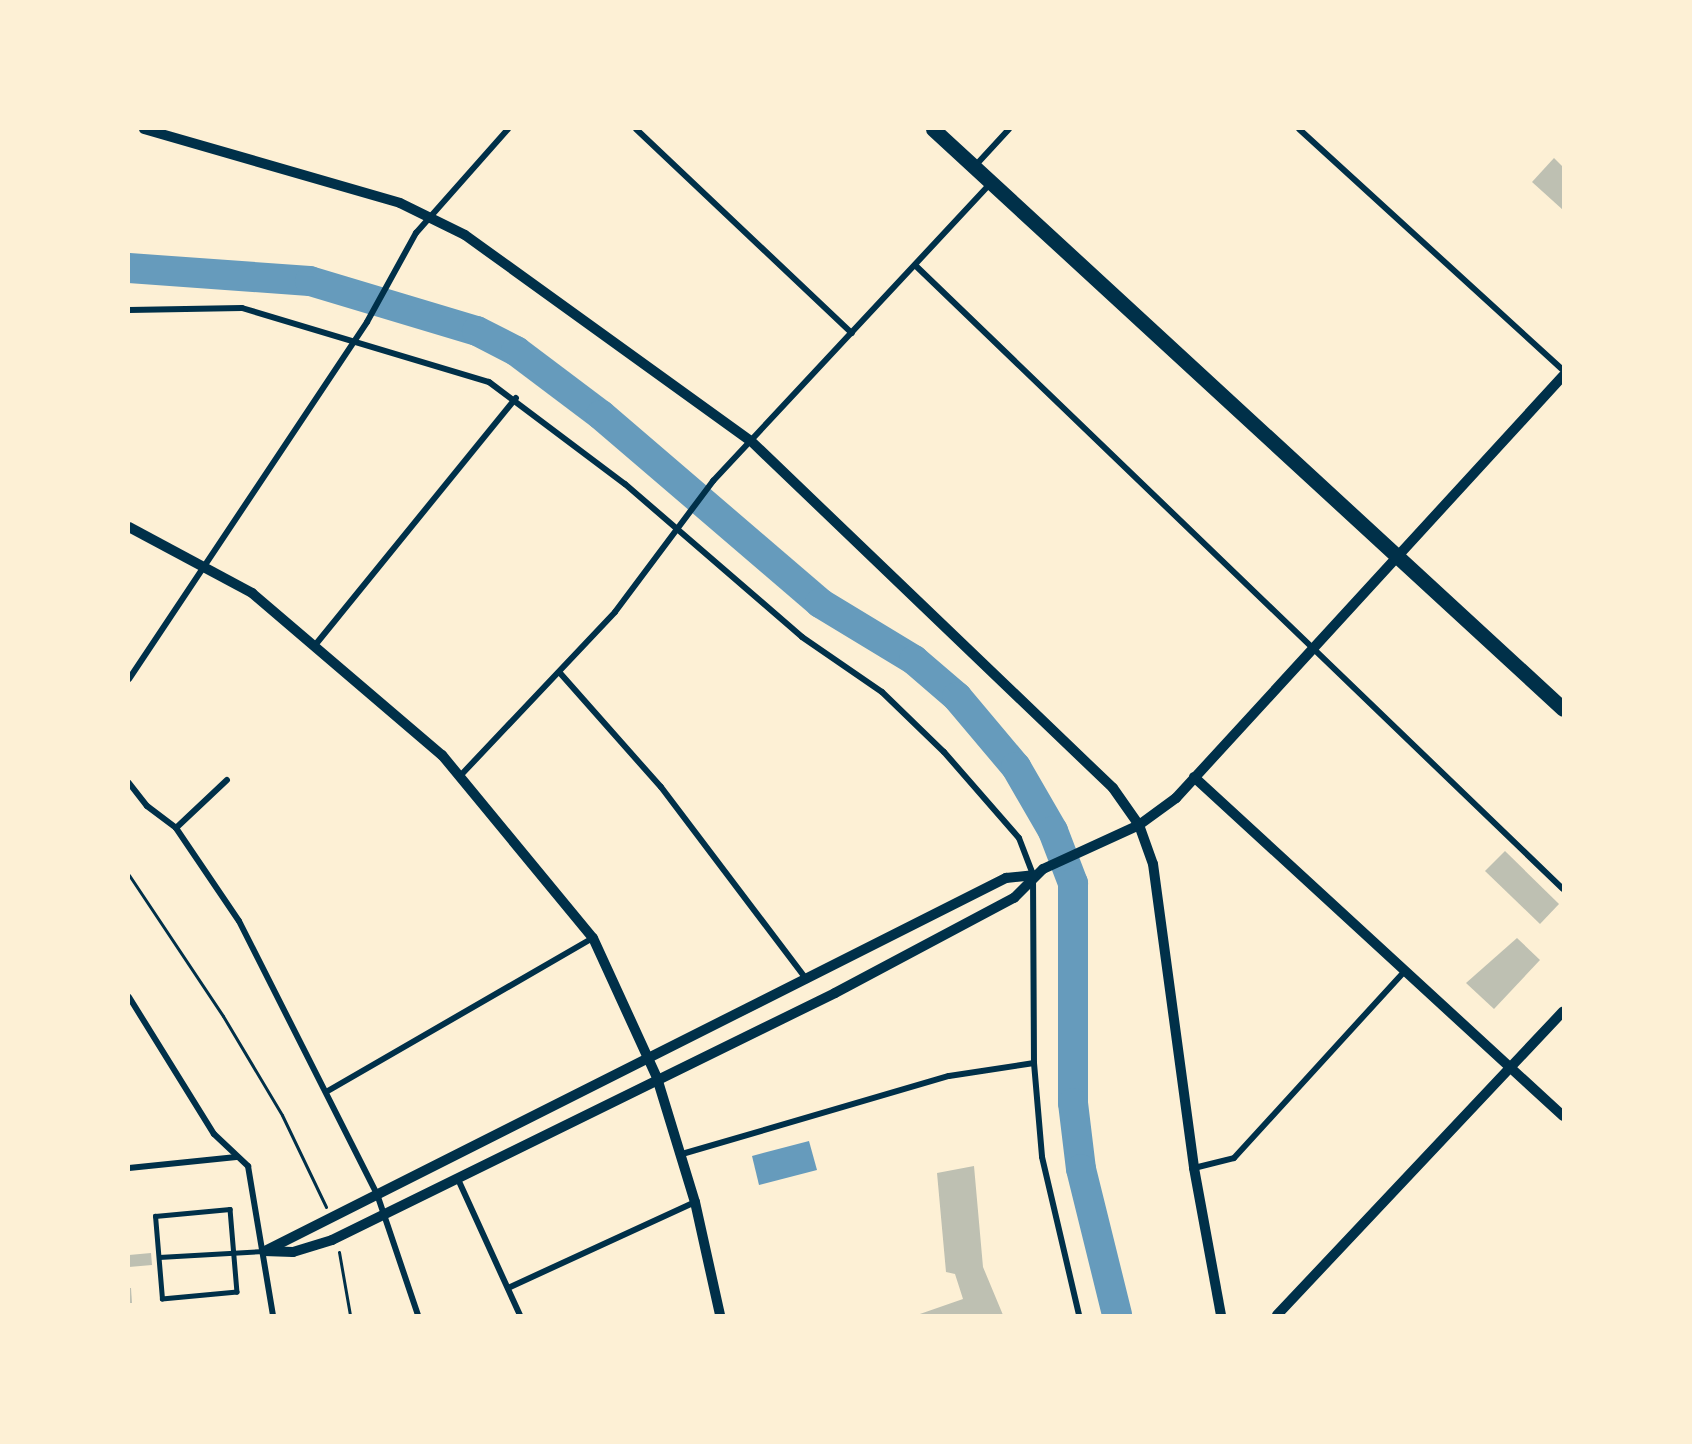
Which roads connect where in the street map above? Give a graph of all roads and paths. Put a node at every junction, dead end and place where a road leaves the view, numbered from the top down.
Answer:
1 (144, 129) edge
2 (507, 129) edge
3 (636, 129) edge
4 (933, 129) edge
5 (1009, 129) edge
6 (1299, 129) edge
7 (974, 167) junction
8 (990, 184) junction
9 (430, 214) junction
10 (916, 266) junction
11 (129, 310) edge
12 (852, 333) junction
13 (355, 339) junction
14 (1563, 370) edge
15 (1563, 376) edge
16 (516, 398) junction
17 (751, 441) junction
18 (129, 527) edge
19 (678, 530) junction
20 (1394, 557) junction
21 (204, 563) junction
22 (316, 644) junction
23 (1310, 648) junction
24 (560, 673) junction
25 (129, 679) edge
26 (1563, 709) edge
27 (461, 775) junction
28 (1194, 777) junction
29 (227, 780) dead end
30 (129, 783) edge
31 (1139, 825) junction
32 (176, 828) junction
33 (1038, 872) junction
34 (129, 875) edge
35 (1563, 889) edge
36 (593, 938) junction
37 (1404, 972) junction
38 (808, 981) junction
39 (129, 997) edge
40 (1563, 1012) edge
41 (651, 1061) junction
42 (1034, 1062) junction
43 (1510, 1066) junction
44 (657, 1078) junction
45 (326, 1092) junction
46 (1563, 1116) edge
47 (682, 1154) junction
48 (236, 1157) junction
49 (129, 1168) edge
50 (1194, 1168) junction
51 (457, 1176) junction
52 (377, 1194) junction
53 (695, 1202) junction
54 (384, 1214) junction
55 (331, 1217) junction
56 (332, 1240) junction
57 (234, 1251) junction
58 (264, 1251) junction
59 (159, 1257) junction
60 (508, 1288) junction
61 (273, 1315) edge
62 (350, 1315) edge
63 (418, 1315) edge
64 (520, 1315) edge
65 (720, 1315) edge
66 (1079, 1315) edge
67 (1221, 1315) edge
68 (1277, 1315) edge

1 - 9 street
2 - 9 street
3 - 12 street
4 - 7 highway
5 - 7 street
6 - 14 street
7 - 8 highway
8 - 10 street
8 - 20 highway
9 - 13 street
9 - 17 street
10 - 12 street
10 - 23 street
11 - 13 street
12 - 17 street
13 - 16 street
13 - 21 street
15 - 20 street
16 - 19 street
16 - 22 street
17 - 19 street
17 - 31 street
18 - 21 street
19 - 24 street
19 - 33 street
20 - 23 street
20 - 26 highway
21 - 22 street
21 - 25 street
22 - 27 street
23 - 28 street
23 - 35 street
24 - 27 street
24 - 38 street
27 - 36 street
28 - 31 street
28 - 37 street
29 - 32 street
30 - 32 street
31 - 33 street
31 - 50 street
32 - 45 street
33 - 38 street
33 - 42 street
33 - 44 street
34 - 55 path
36 - 41 street
36 - 45 street
37 - 43 street
37 - 50 street
38 - 41 street
39 - 48 street
40 - 43 street
41 - 44 street
41 - 52 street
42 - 47 street
42 - 66 street
43 - 46 street
43 - 68 street
44 - 47 street
44 - 51 street
45 - 52 street
47 - 53 street
48 - 49 street
48 - 58 street
50 - 67 street
51 - 54 street
51 - 60 street
52 - 54 street
52 - 55 street
53 - 60 street
53 - 65 street
54 - 56 street
54 - 63 street
55 - 58 street
56 - 58 street
56 - 62 path
57 - 58 lane
57 - 59 lane
57 - 59 lane
57 - 59 lane
58 - 61 street
60 - 64 street

